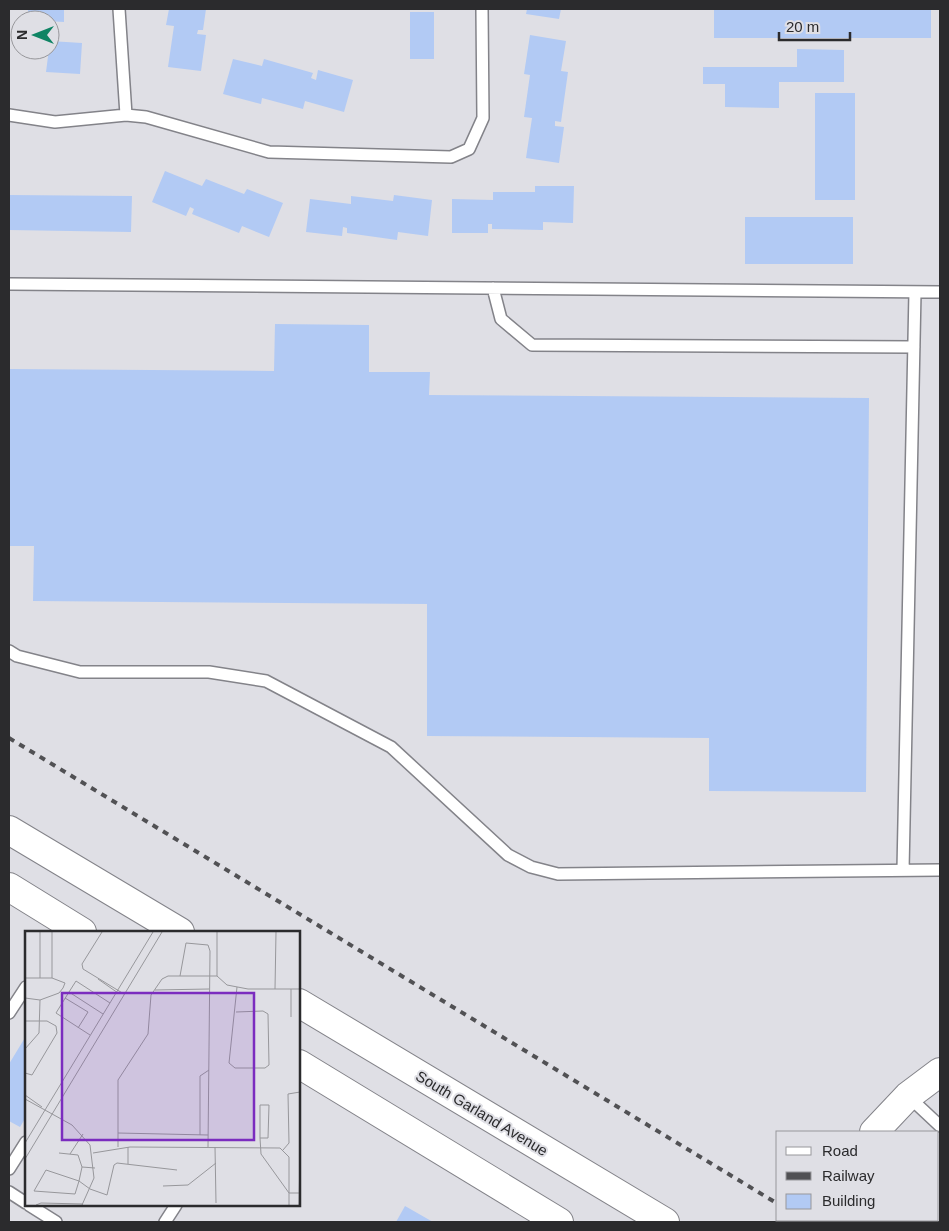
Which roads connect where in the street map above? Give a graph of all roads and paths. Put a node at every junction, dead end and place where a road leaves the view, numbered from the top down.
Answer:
1 (119, 9) edge
2 (482, 9) edge
3 (9, 115) edge
4 (126, 115) junction
5 (9, 284) edge
6 (494, 288) junction
7 (915, 292) junction
8 (940, 292) edge
9 (914, 347) junction
10 (9, 651) edge
11 (9, 832) edge
12 (903, 870) junction
13 (940, 870) edge
14 (9, 887) edge
15 (70, 929) edge
16 (178, 931) edge
17 (25, 989) edge
18 (300, 1004) edge
19 (9, 1013) edge
20 (300, 1065) edge
21 (940, 1072) edge
22 (908, 1096) junction
23 (940, 1126) edge
24 (875, 1131) edge
25 (25, 1144) edge
26 (9, 1170) edge
27 (9, 1192) edge
28 (25, 1201) edge
29 (33, 1206) edge
30 (175, 1206) edge
31 (56, 1222) edge
32 (165, 1222) edge
33 (559, 1222) edge
34 (665, 1222) edge

1 - 4 lane
2 - 4 lane
3 - 4 lane
5 - 6 lane
6 - 7 lane
6 - 9 lane
7 - 8 lane
7 - 9 lane
9 - 12 lane
10 - 12 lane
11 - 16 main road
12 - 13 lane
14 - 15 main road
17 - 19 lane
18 - 34 main road, South Garland Avenue
20 - 33 main road
21 - 22 main road
22 - 23 lane
22 - 24 main road
25 - 26 lane
27 - 28 lane
29 - 31 lane
30 - 32 lane

